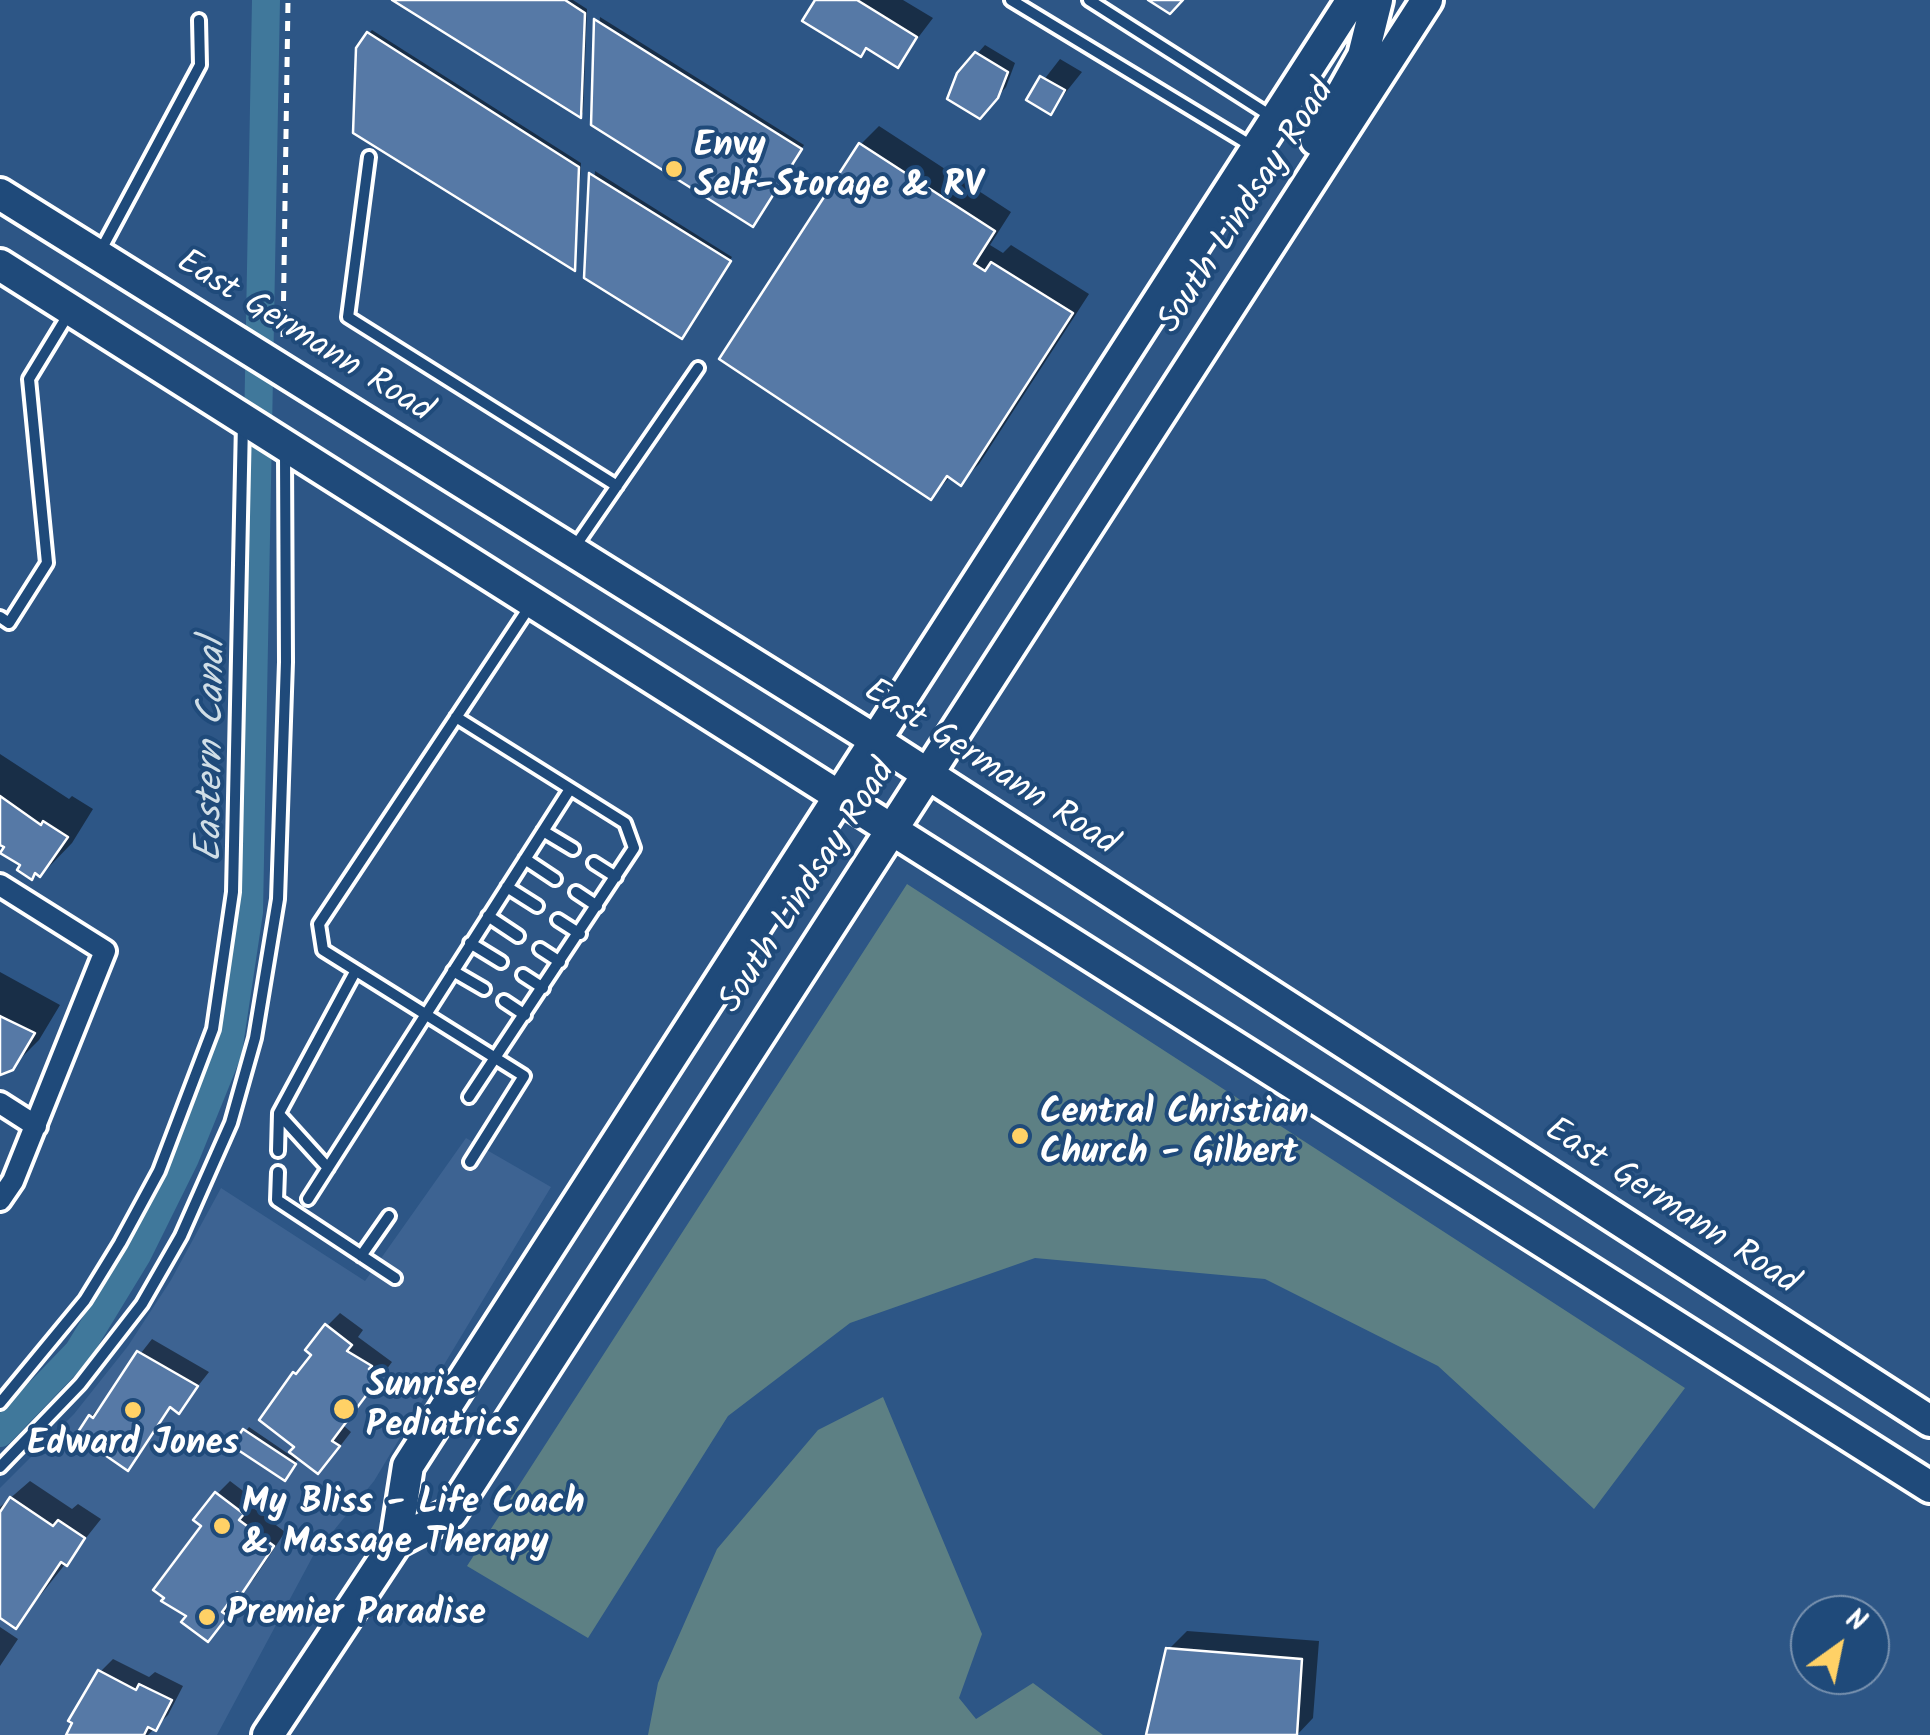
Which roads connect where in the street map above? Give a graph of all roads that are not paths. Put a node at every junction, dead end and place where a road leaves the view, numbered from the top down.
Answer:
1 (1010, 0) edge
2 (1089, 0) edge
3 (1352, 0) edge
4 (1377, 0) edge
5 (1426, 1) edge
6 (199, 20) dead end
7 (1275, 118) junction
8 (1256, 148) junction
9 (369, 157) dead end
10 (0, 194) edge
11 (1296, 204) junction
12 (98, 255) junction
13 (0, 265) edge
14 (72, 310) junction
15 (698, 368) dead end
16 (243, 417) junction
17 (285, 443) junction
18 (617, 486) junction
19 (572, 551) junction
20 (533, 601) junction
21 (0, 617) edge
22 (456, 717) junction
23 (875, 740) junction
24 (929, 775) junction
25 (570, 788) junction
26 (839, 796) junction
27 (894, 830) junction
28 (543, 831) junction
29 (573, 850) dead end
30 (524, 859) junction
31 (594, 863) dead end
32 (616, 877) junction
33 (554, 879) dead end
34 (0, 885) edge
35 (507, 887) junction
36 (576, 892) dead end
37 (537, 906) dead end
38 (597, 906) junction
39 (488, 916) junction
40 (558, 920) dead end
41 (580, 934) junction
42 (518, 936) dead end
43 (470, 943) junction
44 (540, 949) dead end
45 (502, 962) dead end
46 (560, 962) junction
47 (453, 971) junction
48 (354, 972) junction
49 (523, 975) dead end
50 (543, 988) junction
51 (484, 989) dead end
52 (504, 1001) dead end
53 (425, 1015) junction
54 (525, 1015) junction
55 (496, 1058) junction
56 (470, 1097) dead end
57 (0, 1104) edge
58 (279, 1113) junction
59 (36, 1126) junction
60 (278, 1151) dead end
61 (470, 1162) dead end
62 (328, 1168) junction
63 (278, 1172) dead end
64 (308, 1199) dead end
65 (0, 1200) edge
66 (388, 1216) dead end
67 (361, 1256) junction
68 (395, 1278) dead end
69 (0, 1403) edge
70 (1930, 1420) edge
71 (0, 1467) edge
72 (1930, 1487) edge
73 (396, 1542) junction
74 (268, 1735) edge

1 - 8 lane
2 - 7 lane
3 - 7 main road, South Lindsay Road
4 - 11 main road
5 - 11 main road, South Lindsay Road
6 - 12 lane
7 - 8 main road, South Lindsay Road
8 - 23 main road, South Lindsay Road
9 - 18 lane
10 - 12 main road, East Germann Road
11 - 24 main road, South Lindsay Road
12 - 19 main road, East Germann Road
13 - 14 main road
14 - 16 main road
14 - 21 lane
15 - 18 lane
16 - 17 main road
16 - 69 lane
17 - 20 main road
17 - 71 lane
18 - 19 lane
19 - 23 main road, East Germann Road
20 - 22 lane
20 - 26 main road
22 - 25 lane
22 - 48 lane
23 - 24 main road, East Germann Road
23 - 26 main road, South Lindsay Road
24 - 27 main road, South Lindsay Road
24 - 70 main road, East Germann Road
25 - 28 lane
25 - 32 lane
26 - 27 main road
26 - 73 main road, South Lindsay Road
27 - 72 main road
27 - 73 main road, South Lindsay Road
28 - 29 lane
28 - 30 lane
30 - 33 lane
30 - 35 lane
31 - 32 lane
32 - 38 lane
34 - 59 street
35 - 37 lane
35 - 39 lane
36 - 38 lane
38 - 41 lane
39 - 42 lane
39 - 43 lane
40 - 41 lane
41 - 46 lane
43 - 45 lane
43 - 47 lane
44 - 46 lane
46 - 50 lane
47 - 51 lane
47 - 53 lane
48 - 53 lane
48 - 58 lane
49 - 50 lane
50 - 54 lane
52 - 54 lane
53 - 55 lane
53 - 62 lane
54 - 55 lane
55 - 56 lane
55 - 61 lane
57 - 59 street
58 - 60 lane
58 - 62 lane
59 - 65 street
62 - 64 lane
63 - 67 lane
66 - 67 lane
67 - 68 lane
73 - 74 main road, South Lindsay Road

